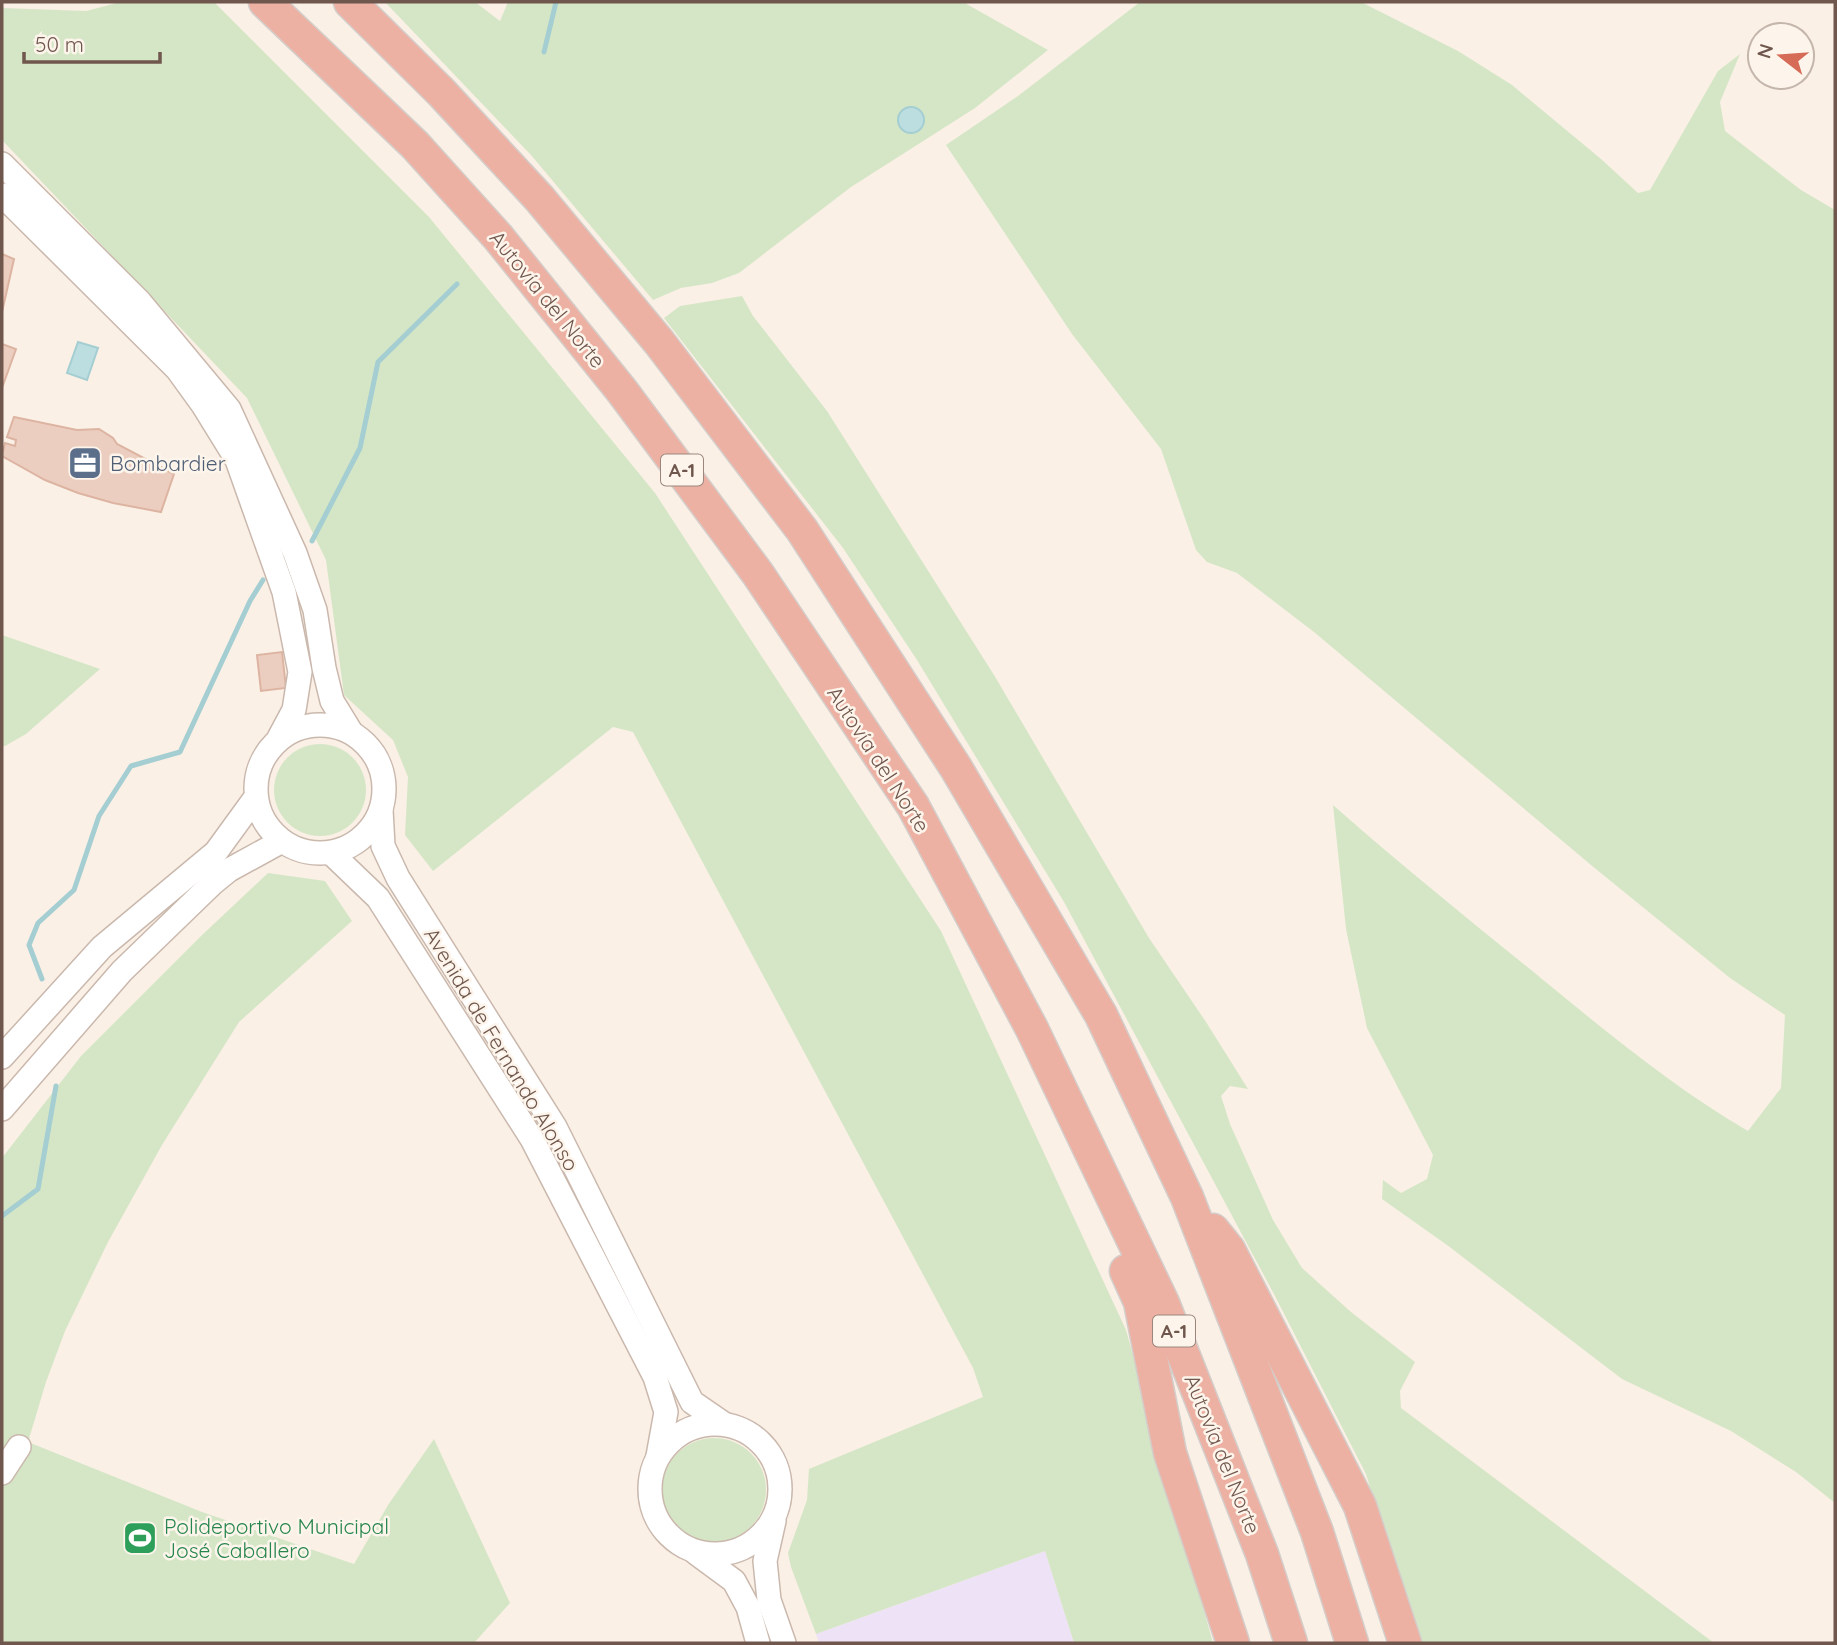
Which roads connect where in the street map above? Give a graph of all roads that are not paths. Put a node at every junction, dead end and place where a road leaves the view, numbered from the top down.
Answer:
1 (265, 2) edge
2 (350, 2) edge
3 (2, 164) edge
4 (2, 195) edge
5 (351, 732) junction
6 (279, 738) junction
7 (256, 797) junction
8 (381, 810) junction
9 (282, 841) junction
10 (331, 853) junction
11 (1032, 1029) junction
12 (2, 1057) edge
13 (2, 1109) edge
14 (1187, 1197) junction
15 (724, 1424) junction
16 (19, 1447) dead end
17 (658, 1456) junction
18 (2, 1474) edge
19 (776, 1512) junction
20 (693, 1551) junction
21 (758, 1643) edge
22 (784, 1643) edge
23 (1233, 1643) edge
24 (1291, 1643) edge
25 (1352, 1643) edge
26 (1405, 1643) edge

1 - 11 highway, Autovía del Norte / A-1
2 - 14 highway
3 - 5 street
4 - 6 street
5 - 6 street
5 - 8 street
6 - 7 street
7 - 9 street
7 - 12 street
8 - 10 street
8 - 15 street, Avenida de Fernando Alonso
9 - 10 street
9 - 13 street
10 - 17 street, Avenida de Fernando Alonso
11 - 23 highway
11 - 24 highway, Autovía del Norte / A-1
14 - 25 highway
14 - 26 highway
15 - 17 street
15 - 19 street
16 - 18 street
17 - 20 street
19 - 20 street
19 - 22 street
20 - 21 street

